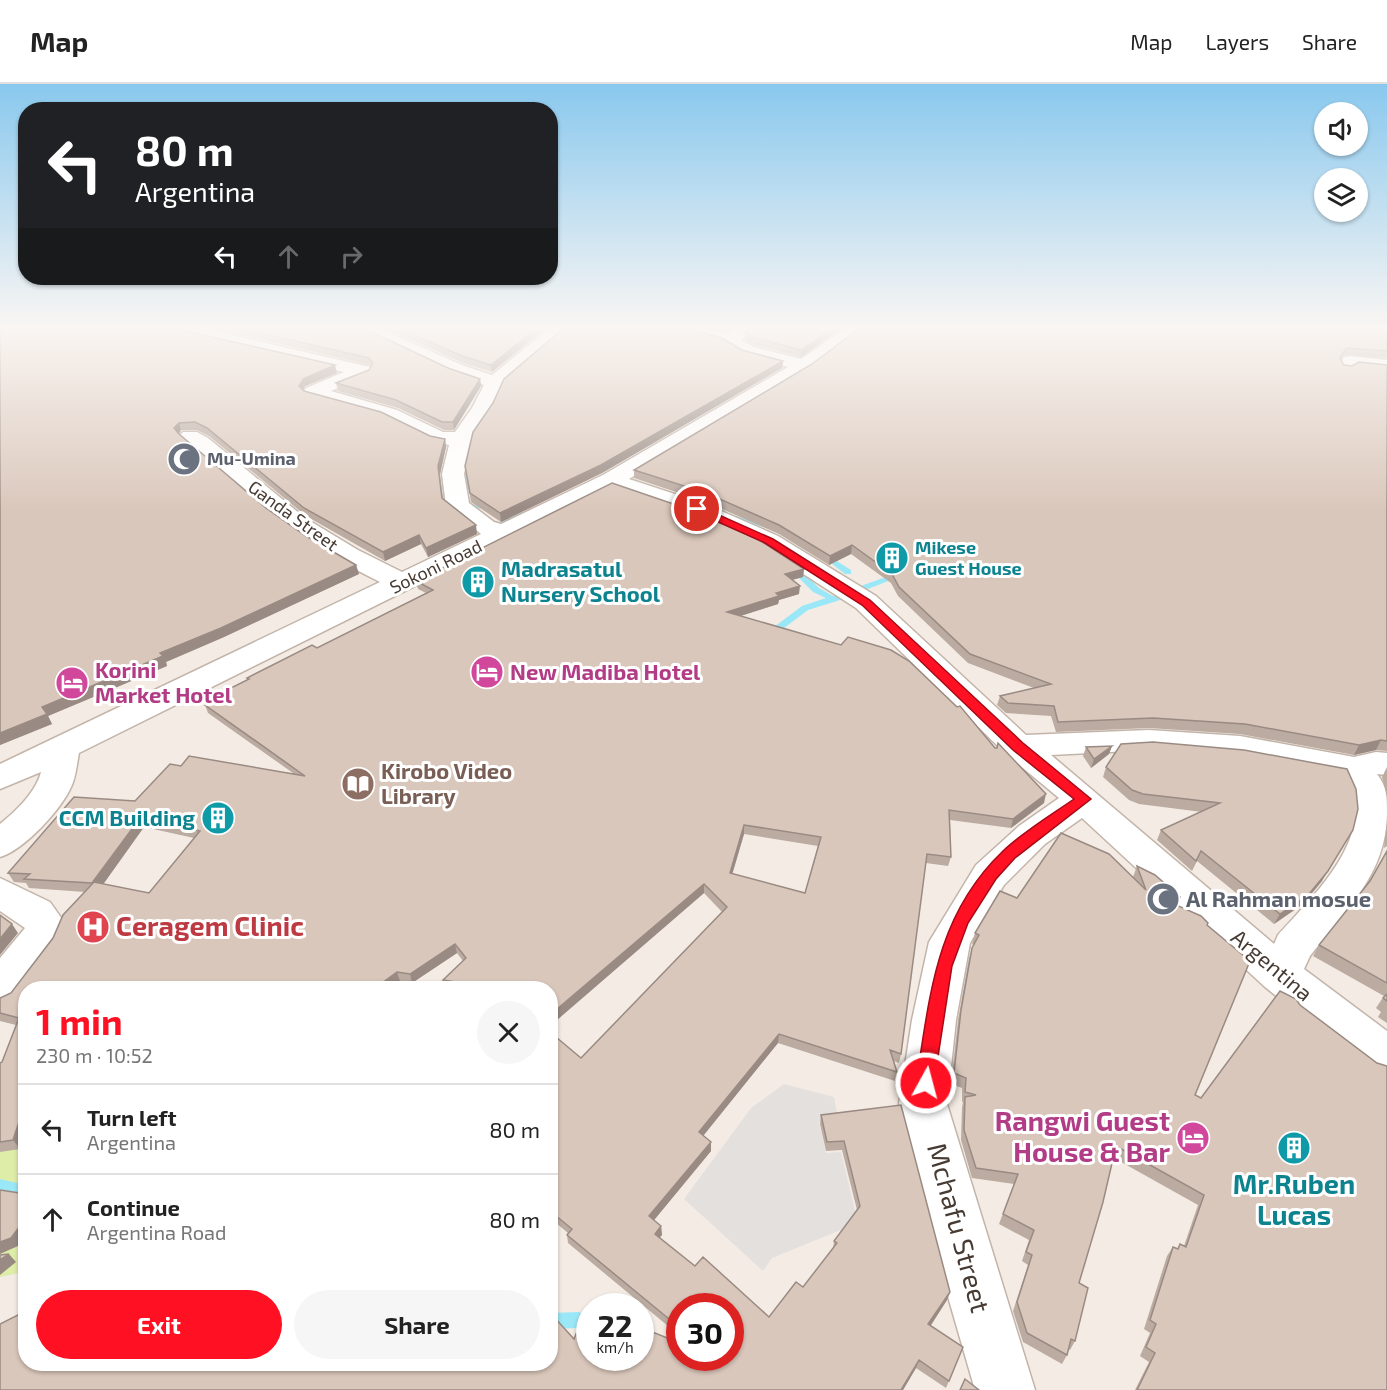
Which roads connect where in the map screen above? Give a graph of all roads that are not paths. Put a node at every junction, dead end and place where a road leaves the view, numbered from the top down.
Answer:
1 (320, 389) edge
2 (492, 389) edge
3 (764, 389) edge
4 (190, 436) dead end
5 (461, 439) junction
6 (611, 480) junction
7 (504, 533) junction
8 (404, 583) junction
9 (1018, 746) junction
10 (63, 749) junction
11 (1370, 766) edge
12 (0, 778) edge
13 (1083, 799) junction
14 (0, 844) edge
15 (0, 893) edge
16 (1280, 975) junction
17 (0, 989) edge
18 (1387, 1057) edge
19 (1005, 1390) edge

1 - 5 street
2 - 5 street
3 - 6 street, Sokoni Road
4 - 8 street, Ganda Street
5 - 7 street
6 - 7 street, Sokoni Road
6 - 9 street, Argentina
7 - 8 street, Sokoni Road
8 - 10 street, Sokoni Road
9 - 11 street
9 - 13 street, Argentina
10 - 12 street, Sokoni Road
10 - 14 street
11 - 16 street
13 - 16 street, Argentina
13 - 19 street, Mchafu Street
15 - 17 street
16 - 18 street, Argentina

